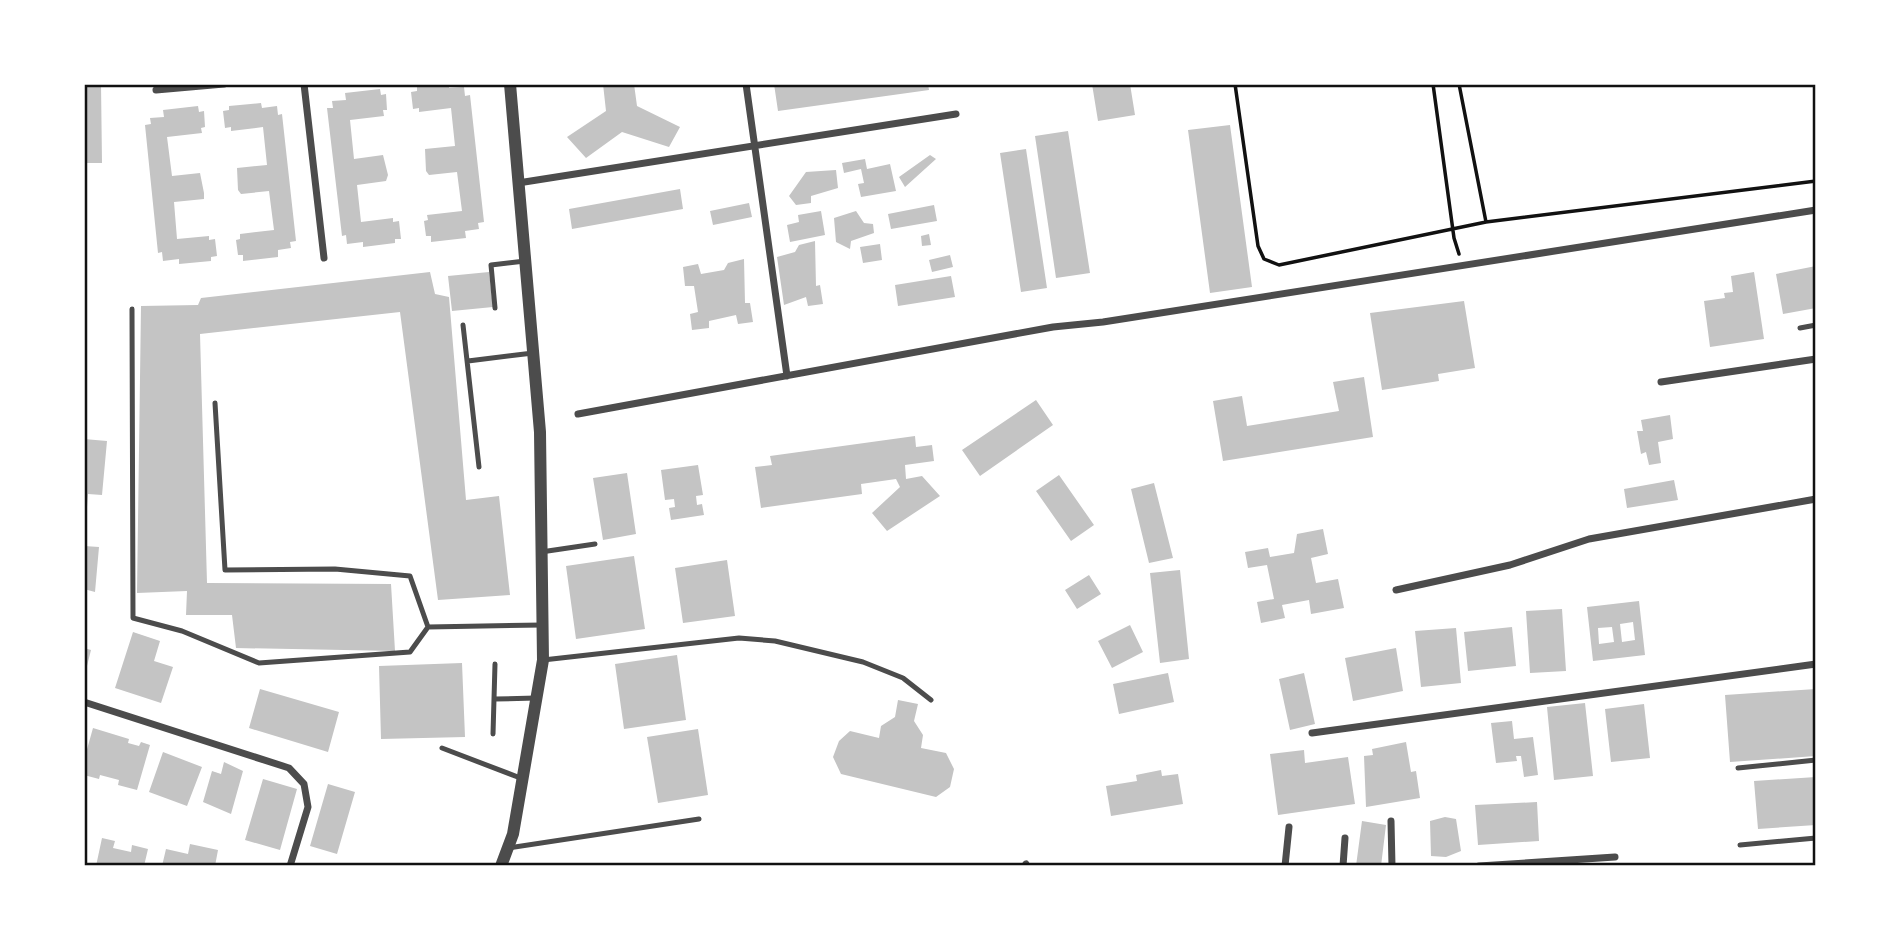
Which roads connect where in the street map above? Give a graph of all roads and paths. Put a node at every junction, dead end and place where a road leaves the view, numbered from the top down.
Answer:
1 (224, 84) edge
2 (304, 84) edge
3 (510, 84) edge
4 (746, 84) edge
5 (1235, 84) edge
6 (1433, 84) edge
7 (1459, 84) edge
8 (156, 90) dead end
9 (956, 114) dead end
10 (755, 146) junction
11 (1816, 181) edge
12 (518, 183) junction
13 (1816, 210) edge
14 (1486, 222) junction
15 (1453, 228) junction
16 (324, 258) dead end
17 (525, 261) junction
18 (1463, 266) junction
19 (495, 308) dead end
20 (132, 309) dead end
21 (463, 325) dead end
22 (1816, 325) edge
23 (1800, 328) dead end
24 (533, 353) junction
25 (1816, 359) edge
26 (468, 361) junction
27 (787, 376) junction
28 (1661, 382) dead end
29 (215, 403) dead end
30 (578, 414) dead end
31 (479, 467) dead end
32 (1816, 499) edge
33 (595, 544) dead end
34 (541, 552) junction
35 (1396, 590) dead end
36 (542, 625) junction
37 (428, 627) junction
38 (543, 660) junction
39 (1816, 663) edge
40 (495, 664) dead end
41 (495, 698) junction
42 (536, 698) junction
43 (931, 700) dead end
44 (84, 702) edge
45 (1312, 733) dead end
46 (493, 734) dead end
47 (442, 748) dead end
48 (1816, 760) edge
49 (1738, 768) dead end
50 (523, 779) junction
51 (699, 819) dead end
52 (1391, 821) dead end
53 (1289, 827) dead end
54 (1345, 838) dead end
55 (1816, 838) edge
56 (1740, 845) dead end
57 (508, 848) junction
58 (1615, 856) dead end
59 (1499, 865) edge
60 (290, 866) edge
61 (501, 866) edge
62 (1285, 866) edge
63 (1343, 866) edge
64 (1392, 866) edge
65 (1479, 866) edge

1 - 8 street
2 - 16 street
3 - 12 street
4 - 10 street
5 - 15 path
6 - 15 path
7 - 14 path
9 - 10 street
10 - 12 street
10 - 27 street
11 - 14 path
12 - 17 street
13 - 18 street
14 - 15 path
15 - 18 path
17 - 19 lane
17 - 24 street
18 - 27 street
20 - 37 lane
21 - 26 lane
22 - 23 lane
24 - 26 lane
24 - 34 street
25 - 28 street
26 - 31 lane
27 - 30 street
29 - 37 lane
32 - 35 street
33 - 34 lane
34 - 36 street
36 - 37 lane
36 - 38 street
38 - 42 street
38 - 43 lane
39 - 45 street
40 - 41 lane
41 - 42 lane
41 - 46 lane
42 - 50 street
44 - 60 street
47 - 50 lane
48 - 49 lane
50 - 57 street
51 - 57 lane
52 - 64 street
53 - 62 street
54 - 63 street
55 - 56 lane
57 - 61 street
58 - 59 street
59 - 65 street

